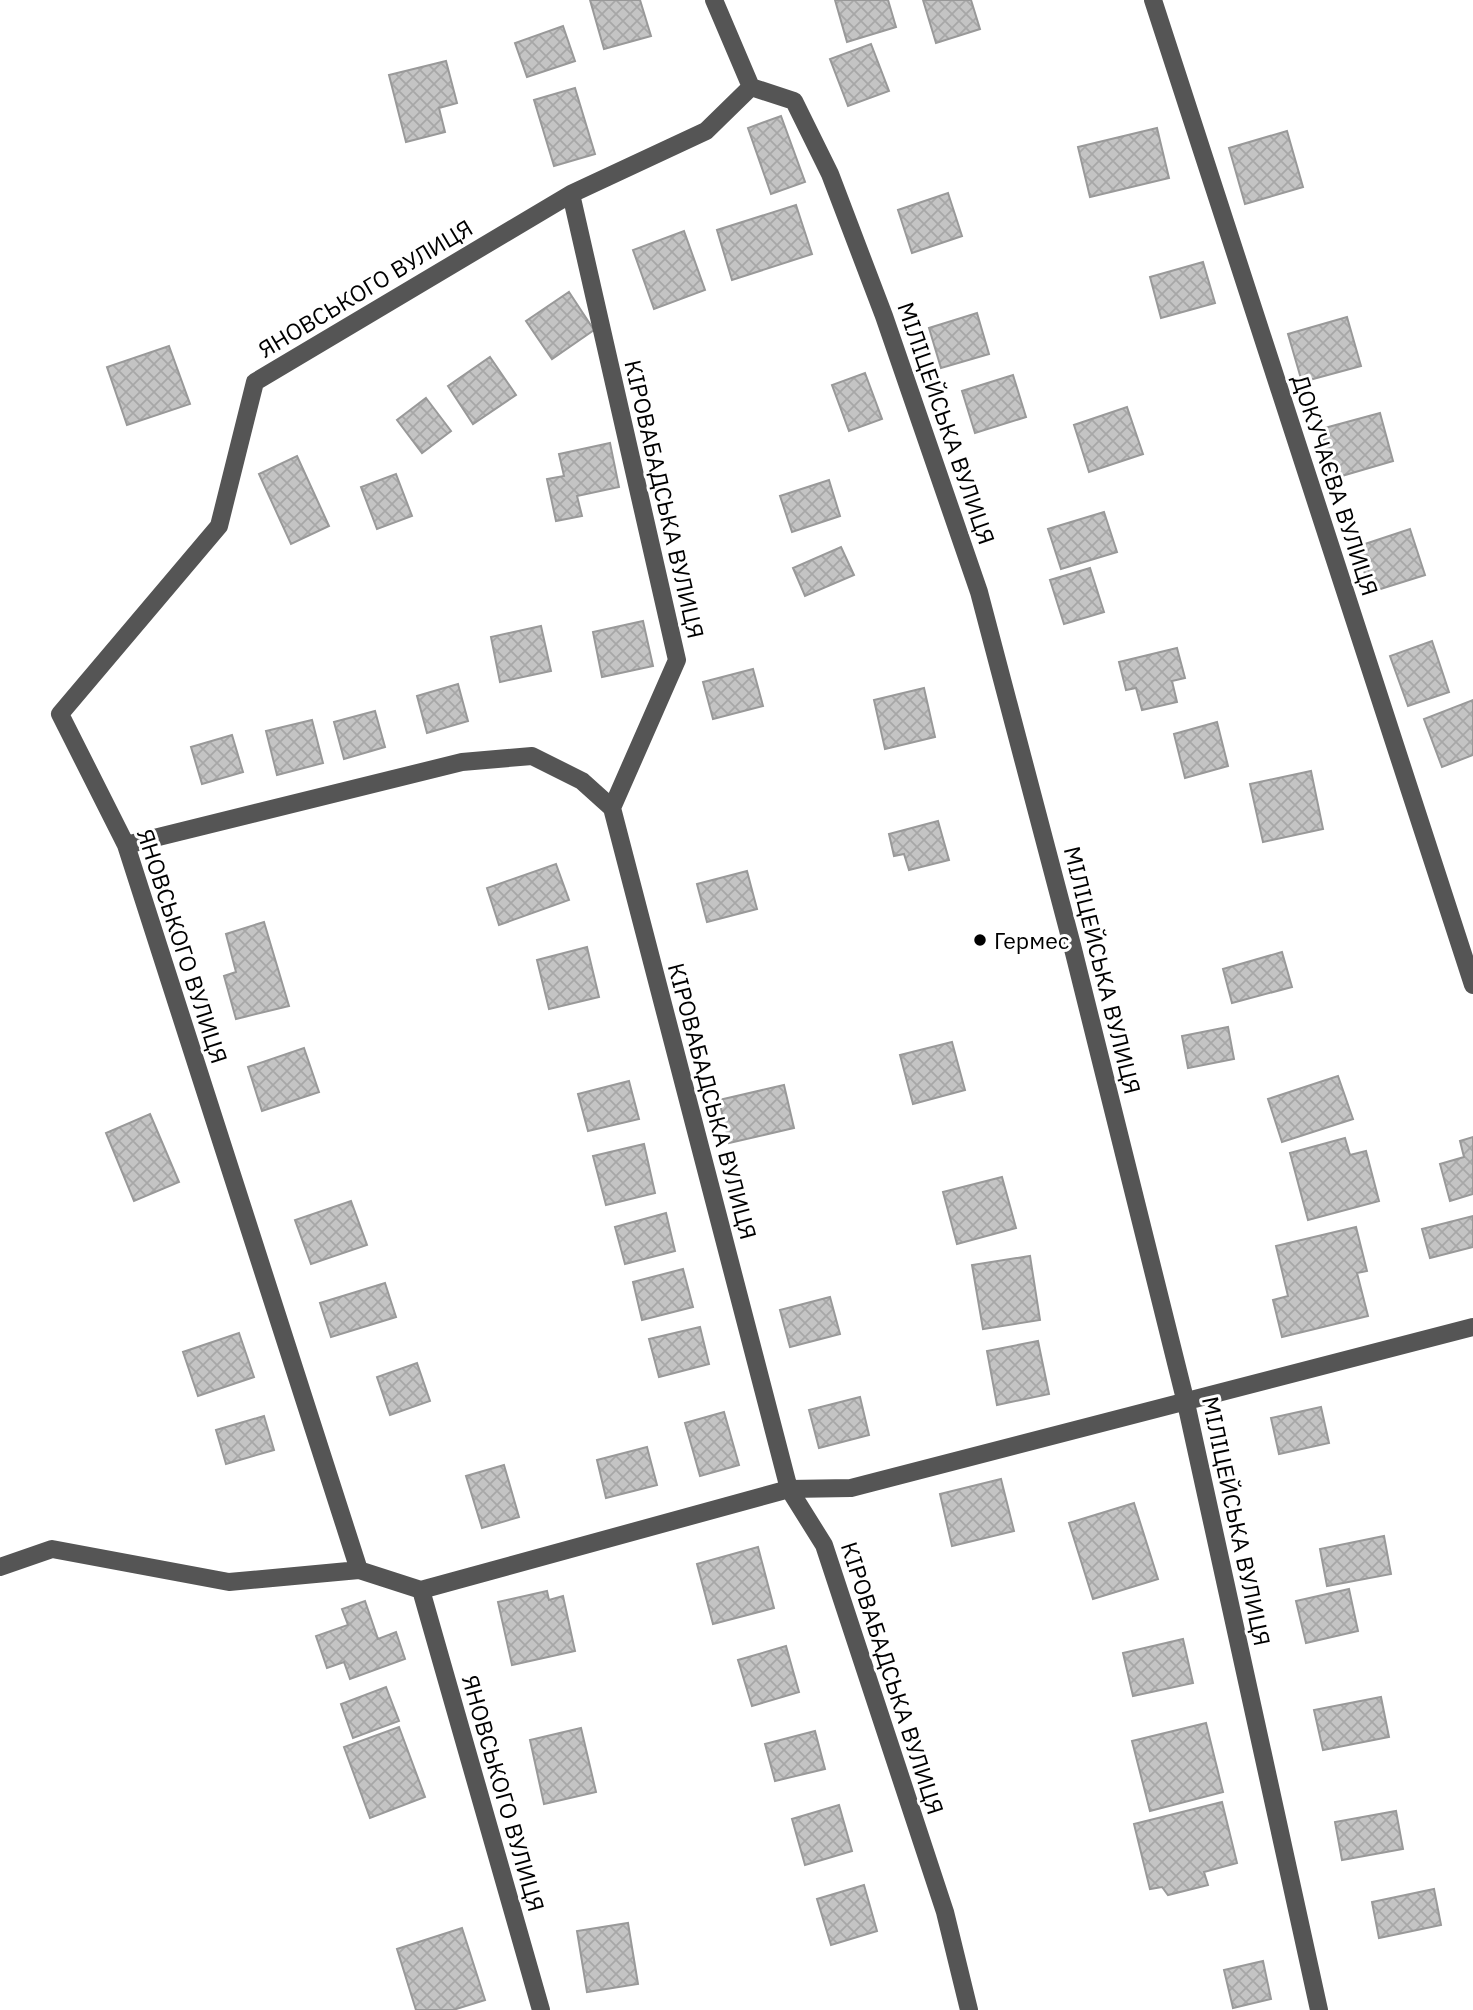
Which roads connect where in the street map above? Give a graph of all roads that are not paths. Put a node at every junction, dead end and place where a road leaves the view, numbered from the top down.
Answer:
1 (714, 0) edge
2 (1153, 0) edge
3 (751, 87) junction
4 (571, 194) junction
5 (612, 808) junction
6 (126, 845) junction
7 (1473, 985) edge
8 (1473, 1328) edge
9 (1186, 1403) junction
10 (789, 1489) junction
11 (0, 1567) edge
12 (359, 1570) junction
13 (421, 1590) junction
14 (541, 2010) edge
15 (969, 2010) edge
16 (1319, 2010) edge

1 - 3 street
2 - 7 street, ДОКУЧАЄВА ВУЛИЦЯ
3 - 4 street, ЯНОВСЬКОГО ВУЛИЦЯ
3 - 9 street, МІЛІЦЕЙСЬКА ВУЛИЦЯ
4 - 5 street, КІРОВАБАДСЬКА ВУЛИЦЯ
4 - 6 street, ЯНОВСЬКОГО ВУЛИЦЯ
5 - 6 street
5 - 10 street, КІРОВАБАДСЬКА ВУЛИЦЯ
6 - 12 street, ЯНОВСЬКОГО ВУЛИЦЯ
8 - 9 street
9 - 10 street
9 - 16 street, МІЛІЦЕЙСЬКА ВУЛИЦЯ
10 - 13 street
10 - 15 street, КІРОВАБАДСЬКА ВУЛИЦЯ
11 - 12 street
12 - 13 street
13 - 14 street, ЯНОВСЬКОГО ВУЛИЦЯ

